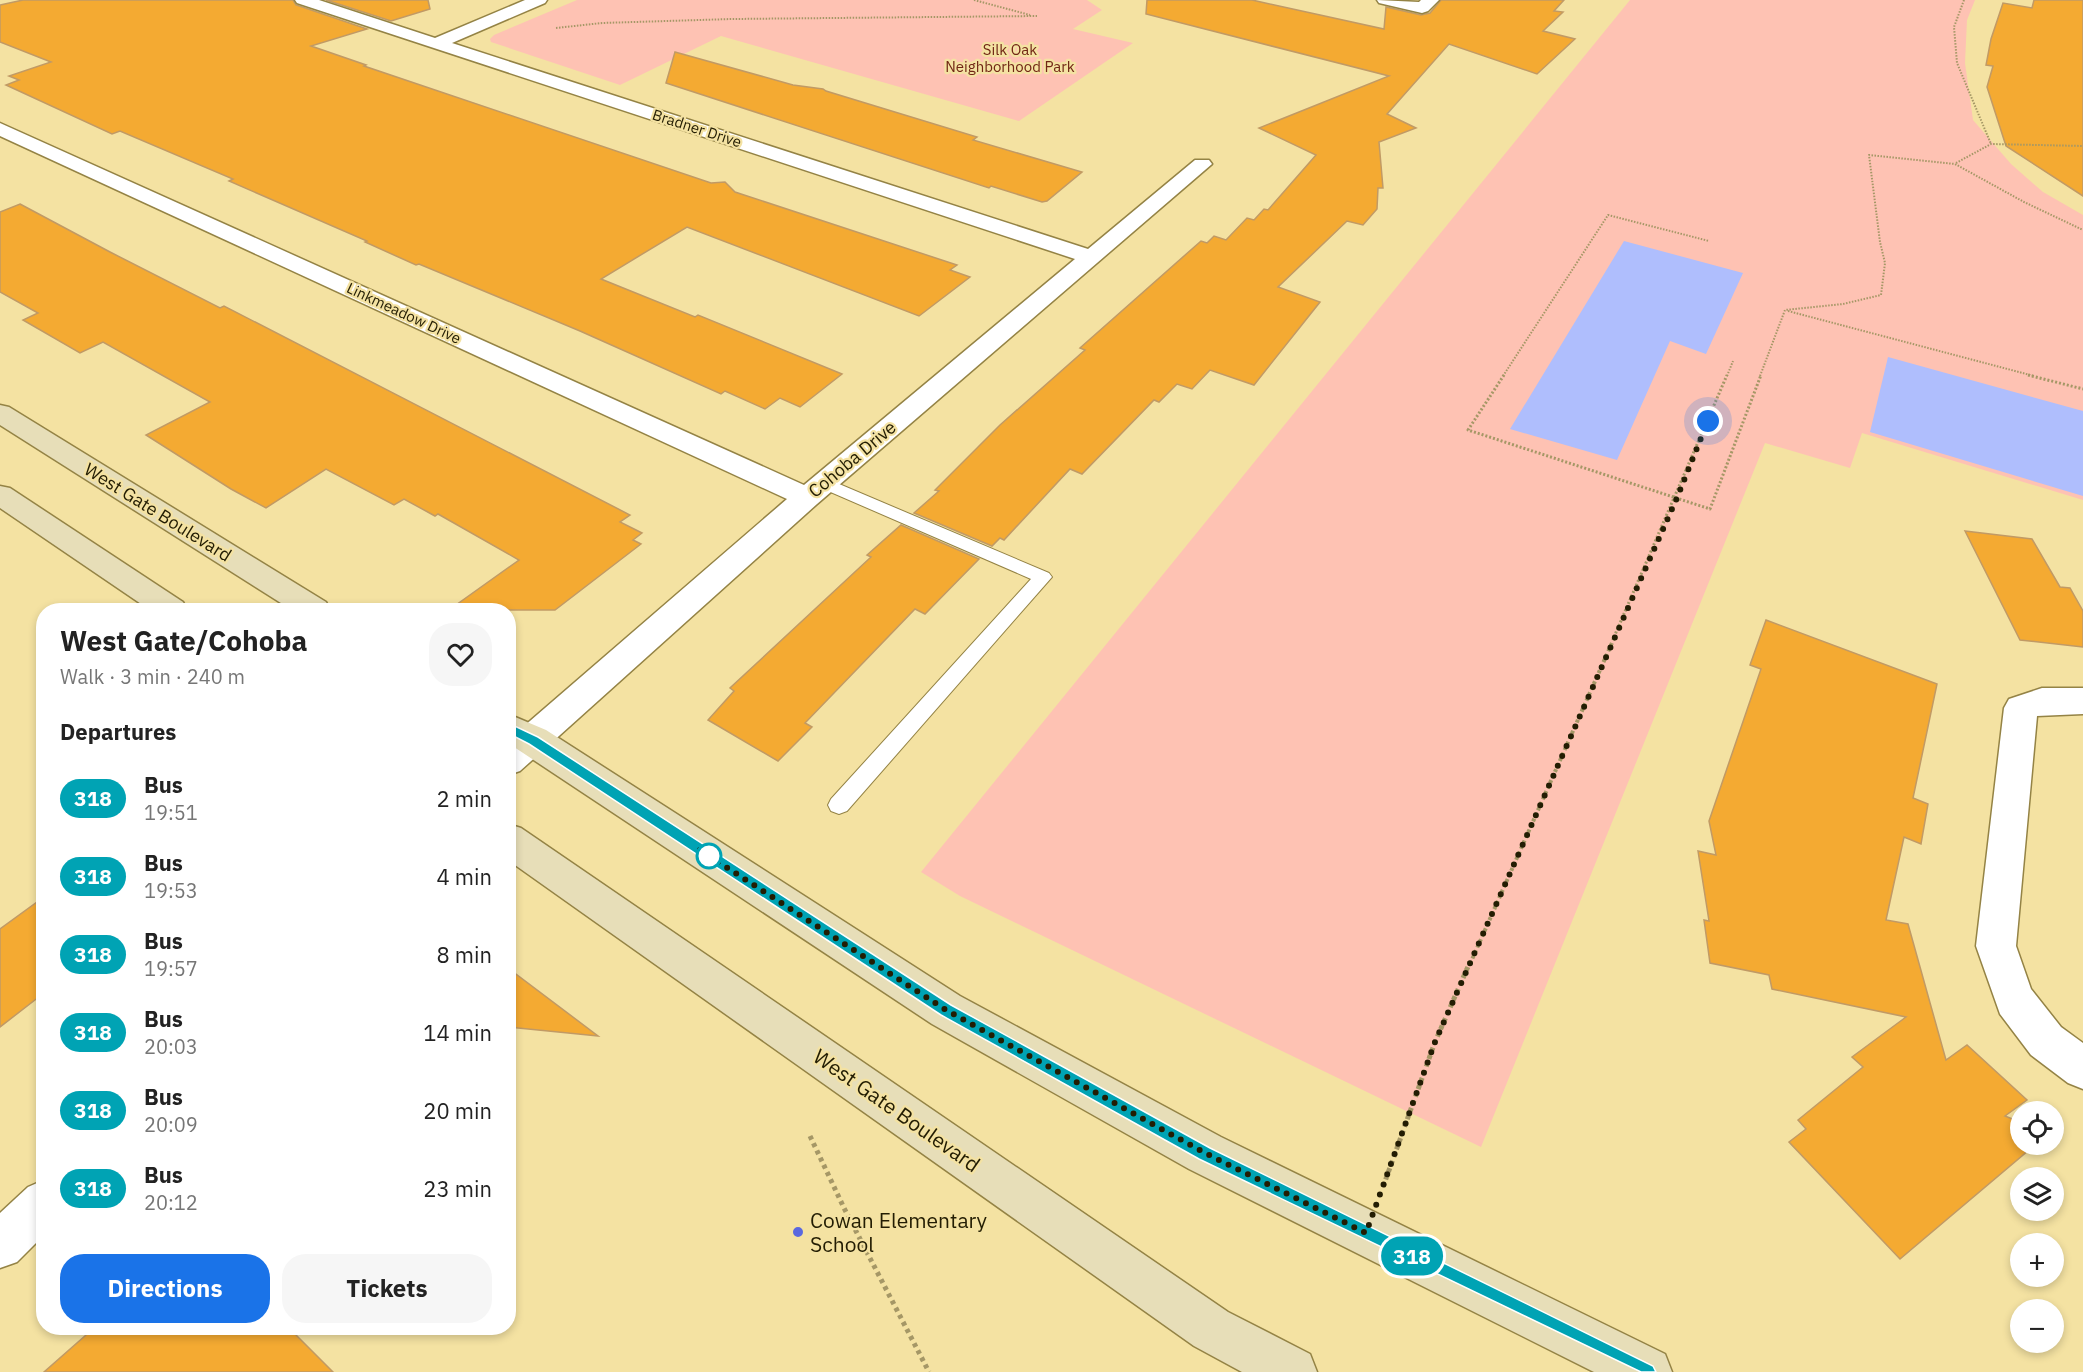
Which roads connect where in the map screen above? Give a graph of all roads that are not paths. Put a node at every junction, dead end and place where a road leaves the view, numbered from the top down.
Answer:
1 (303, 0) edge
2 (539, 0) edge
3 (1385, 0) edge
4 (1431, 0) edge
5 (437, 43) junction
6 (0, 129) edge
7 (1202, 164) dead end
8 (1091, 257) junction
9 (0, 413) edge
10 (816, 490) junction
11 (0, 495) edge
12 (162, 603) edge
13 (304, 603) edge
14 (2083, 701) edge
15 (517, 743) edge
16 (839, 805) dead end
17 (516, 845) edge
18 (2083, 1068) edge
19 (36, 1211) edge
20 (0, 1245) edge
21 (1292, 1372) edge
22 (1647, 1372) edge

1 - 5 street, Bradner Drive
2 - 5 street
3 - 4 street
5 - 8 street, Bradner Drive
6 - 10 street, Linkmeadow Drive
7 - 8 street, Cohoba Drive
8 - 10 street, Cohoba Drive
9 - 13 main road, West Gate Boulevard
10 - 15 street, Cohoba Drive
10 - 16 lane
11 - 12 main road
14 - 18 street
15 - 22 main road
17 - 21 main road, West Gate Boulevard
19 - 20 street

